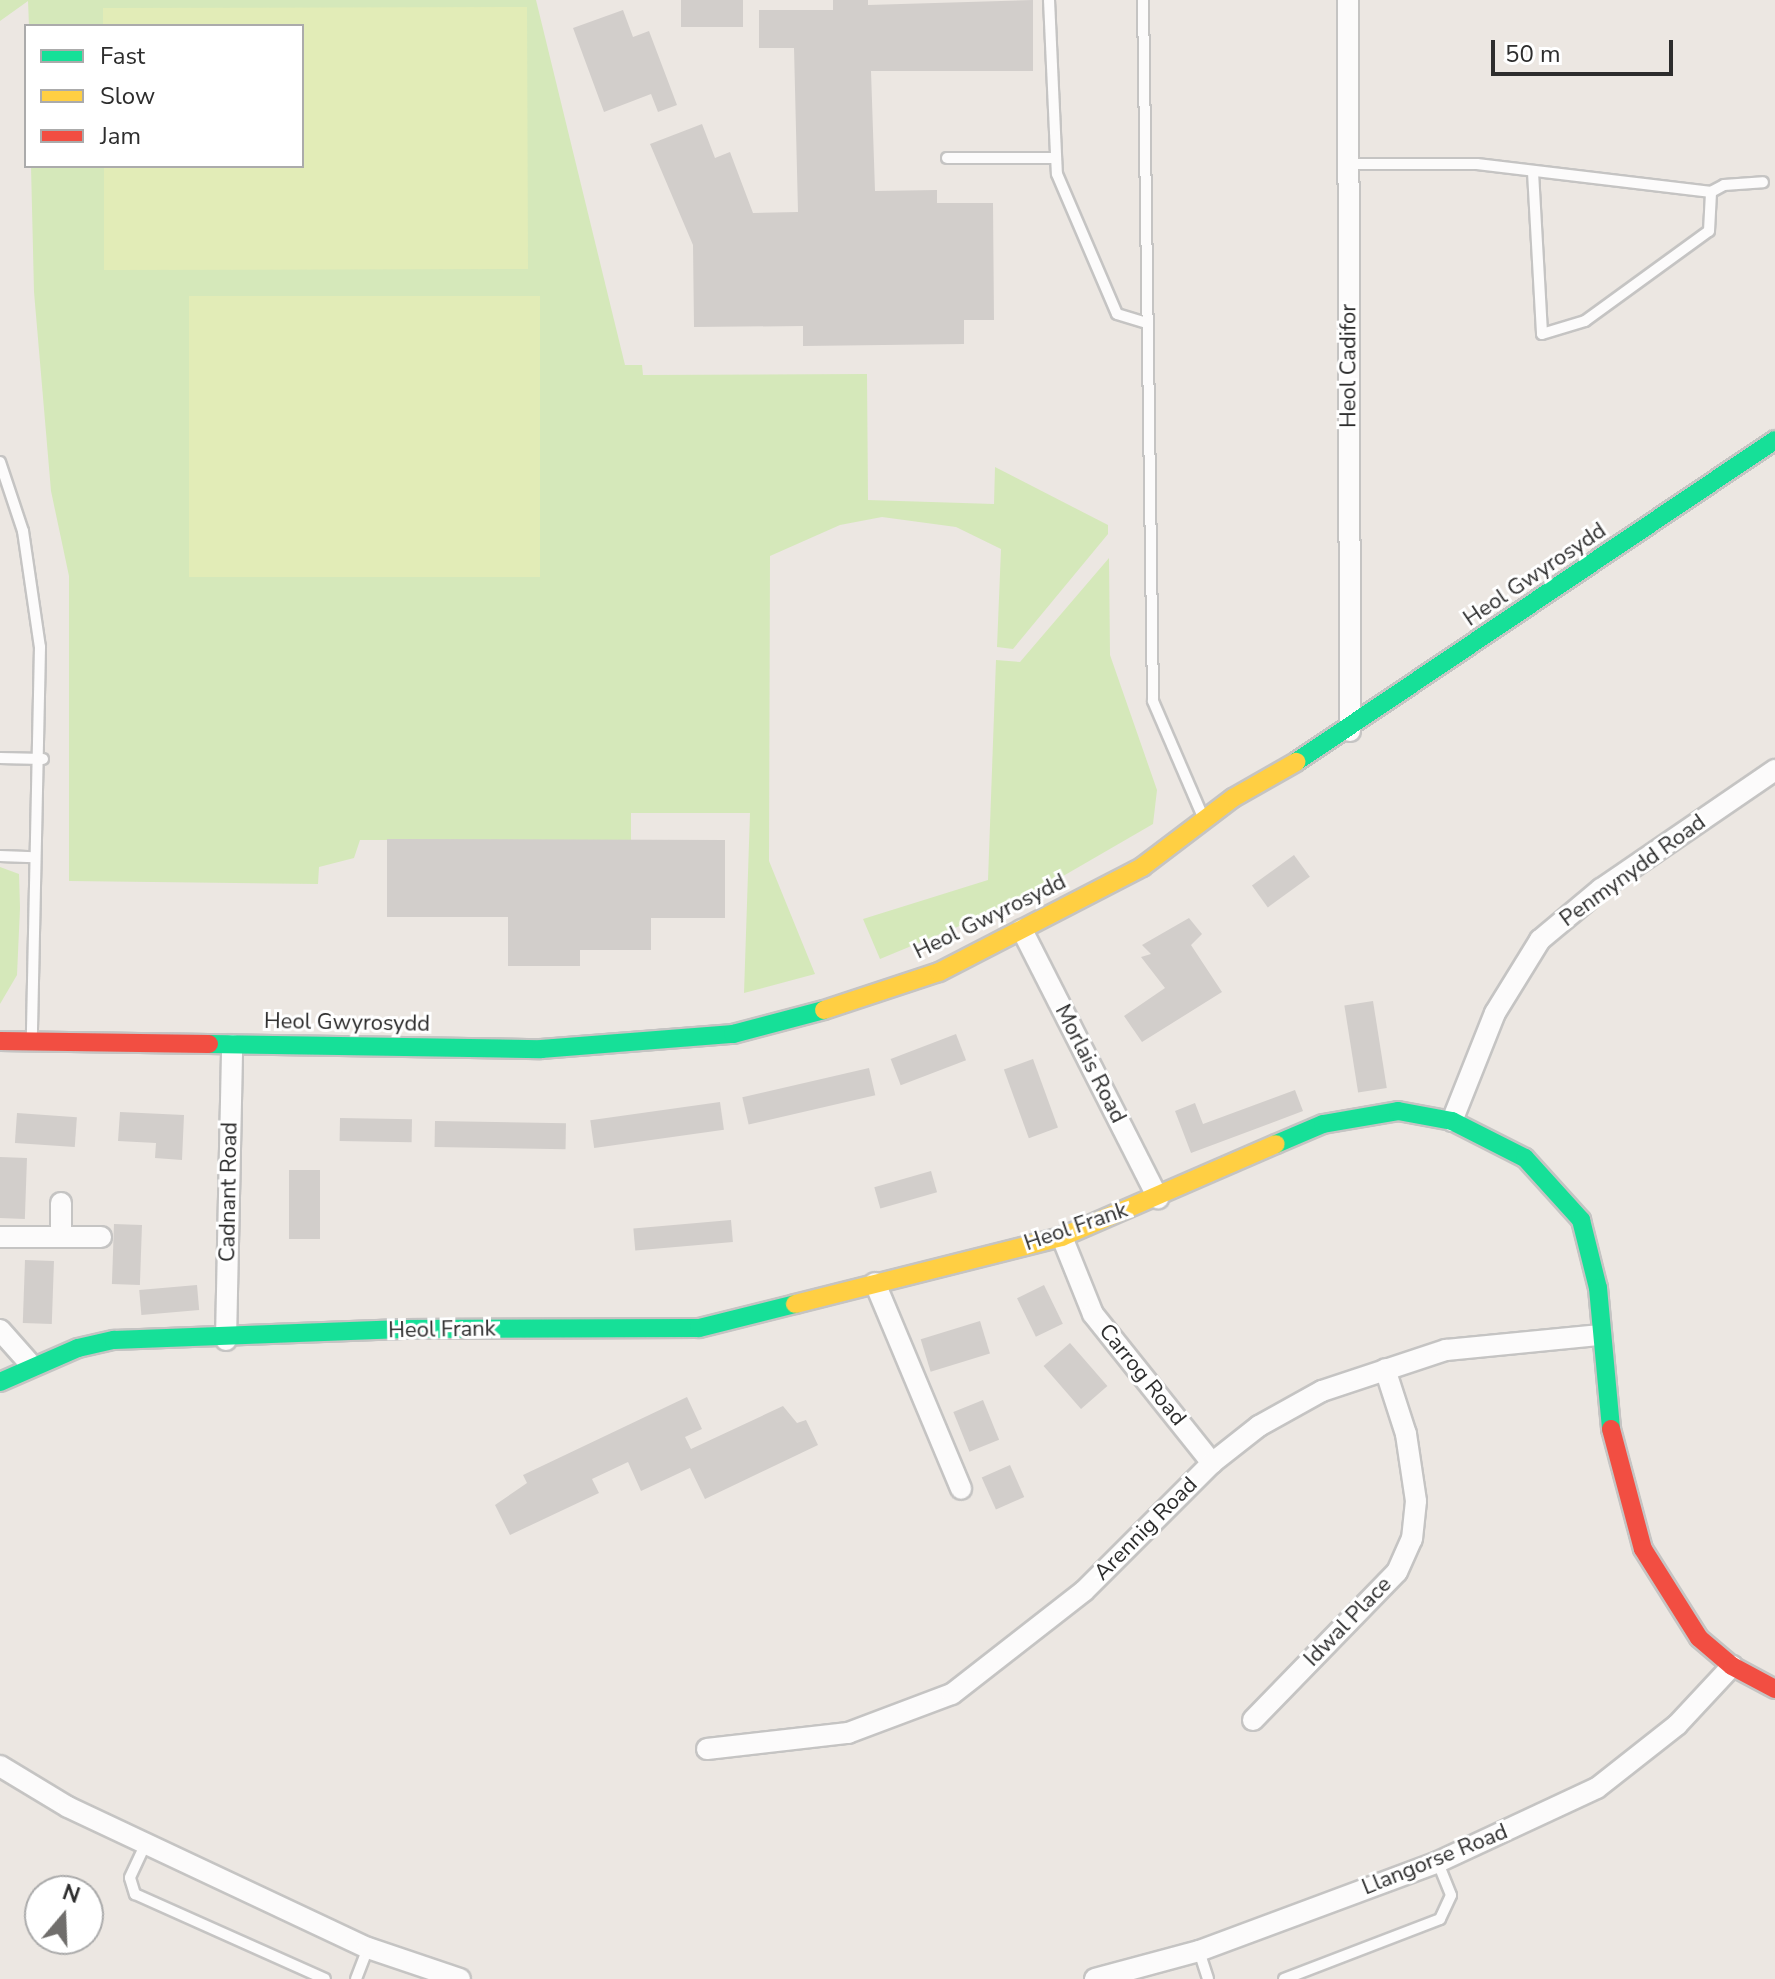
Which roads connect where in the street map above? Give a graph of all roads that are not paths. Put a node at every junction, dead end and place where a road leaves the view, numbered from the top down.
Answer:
1 (1049, 0) edge
2 (1143, 0) edge
3 (1348, 0) edge
4 (947, 158) dead end
5 (1056, 158) junction
6 (1348, 164) junction
7 (1533, 172) junction
8 (1763, 182) dead end
9 (1711, 192) junction
10 (1147, 323) junction
11 (1775, 440) edge
12 (0, 462) edge
13 (1350, 731) junction
14 (0, 758) edge
15 (43, 759) junction
16 (1775, 770) edge
17 (1205, 822) junction
18 (0, 856) edge
19 (34, 857) junction
20 (1022, 930) junction
21 (0, 1041) edge
22 (32, 1041) junction
23 (232, 1045) junction
24 (1452, 1121) junction
25 (1158, 1198) junction
26 (61, 1203) dead end
27 (0, 1237) edge
28 (61, 1237) junction
29 (101, 1237) dead end
30 (1062, 1237) junction
31 (875, 1283) junction
32 (0, 1330) edge
33 (1598, 1335) junction
34 (226, 1340) junction
35 (32, 1366) junction
36 (1385, 1369) junction
37 (0, 1382) edge
38 (1212, 1463) junction
39 (961, 1489) dead end
40 (1732, 1666) junction
41 (1775, 1689) edge
42 (1253, 1720) dead end
43 (707, 1749) dead end
44 (0, 1766) edge
45 (146, 1843) junction
46 (1438, 1862) junction
47 (368, 1948) junction
48 (1199, 1951) junction
49 (325, 1979) edge
50 (356, 1979) edge
51 (460, 1979) edge
52 (1095, 1979) edge
53 (1208, 1979) edge
54 (1284, 1979) edge

1 - 5 lane
2 - 10 lane
3 - 6 street, Heol Cadifor
4 - 5 lane
5 - 10 lane
6 - 7 lane
6 - 13 street, Heol Cadifor
7 - 9 lane
7 - 9 lane
8 - 9 lane
10 - 17 lane
11 - 13 street, Heol Gwyrosydd
12 - 15 lane
13 - 17 street, Heol Gwyrosydd
14 - 15 lane
15 - 19 lane
16 - 24 street, Penmynydd Road
17 - 20 street, Heol Gwyrosydd
18 - 19 lane
19 - 22 lane
20 - 23 street, Heol Gwyrosydd
20 - 25 street, Morlais Road
21 - 22 street, Heol Gwyrosydd
22 - 23 street, Heol Gwyrosydd
23 - 34 street, Cadnant Road
24 - 25 street, Heol Frank
24 - 33 street, Heol Frank
25 - 30 street, Heol Frank
26 - 28 street
27 - 28 street
28 - 29 street
30 - 31 street, Heol Frank
30 - 38 street, Carrog Road
31 - 34 street, Heol Frank
31 - 39 street
32 - 35 street
33 - 36 street, Arennig Road
33 - 40 street, Heol Frank
34 - 35 street, Heol Frank
35 - 37 street, Heol Frank
36 - 38 street, Arennig Road
36 - 42 street, Idwal Place
38 - 43 street, Arennig Road
40 - 41 street, Heol Frank
40 - 46 street, Llangorse Road
44 - 45 street
45 - 47 street
45 - 49 lane
46 - 48 street, Llangorse Road
46 - 54 lane
47 - 50 lane
47 - 51 street
48 - 52 street, Llangorse Road
48 - 53 lane

